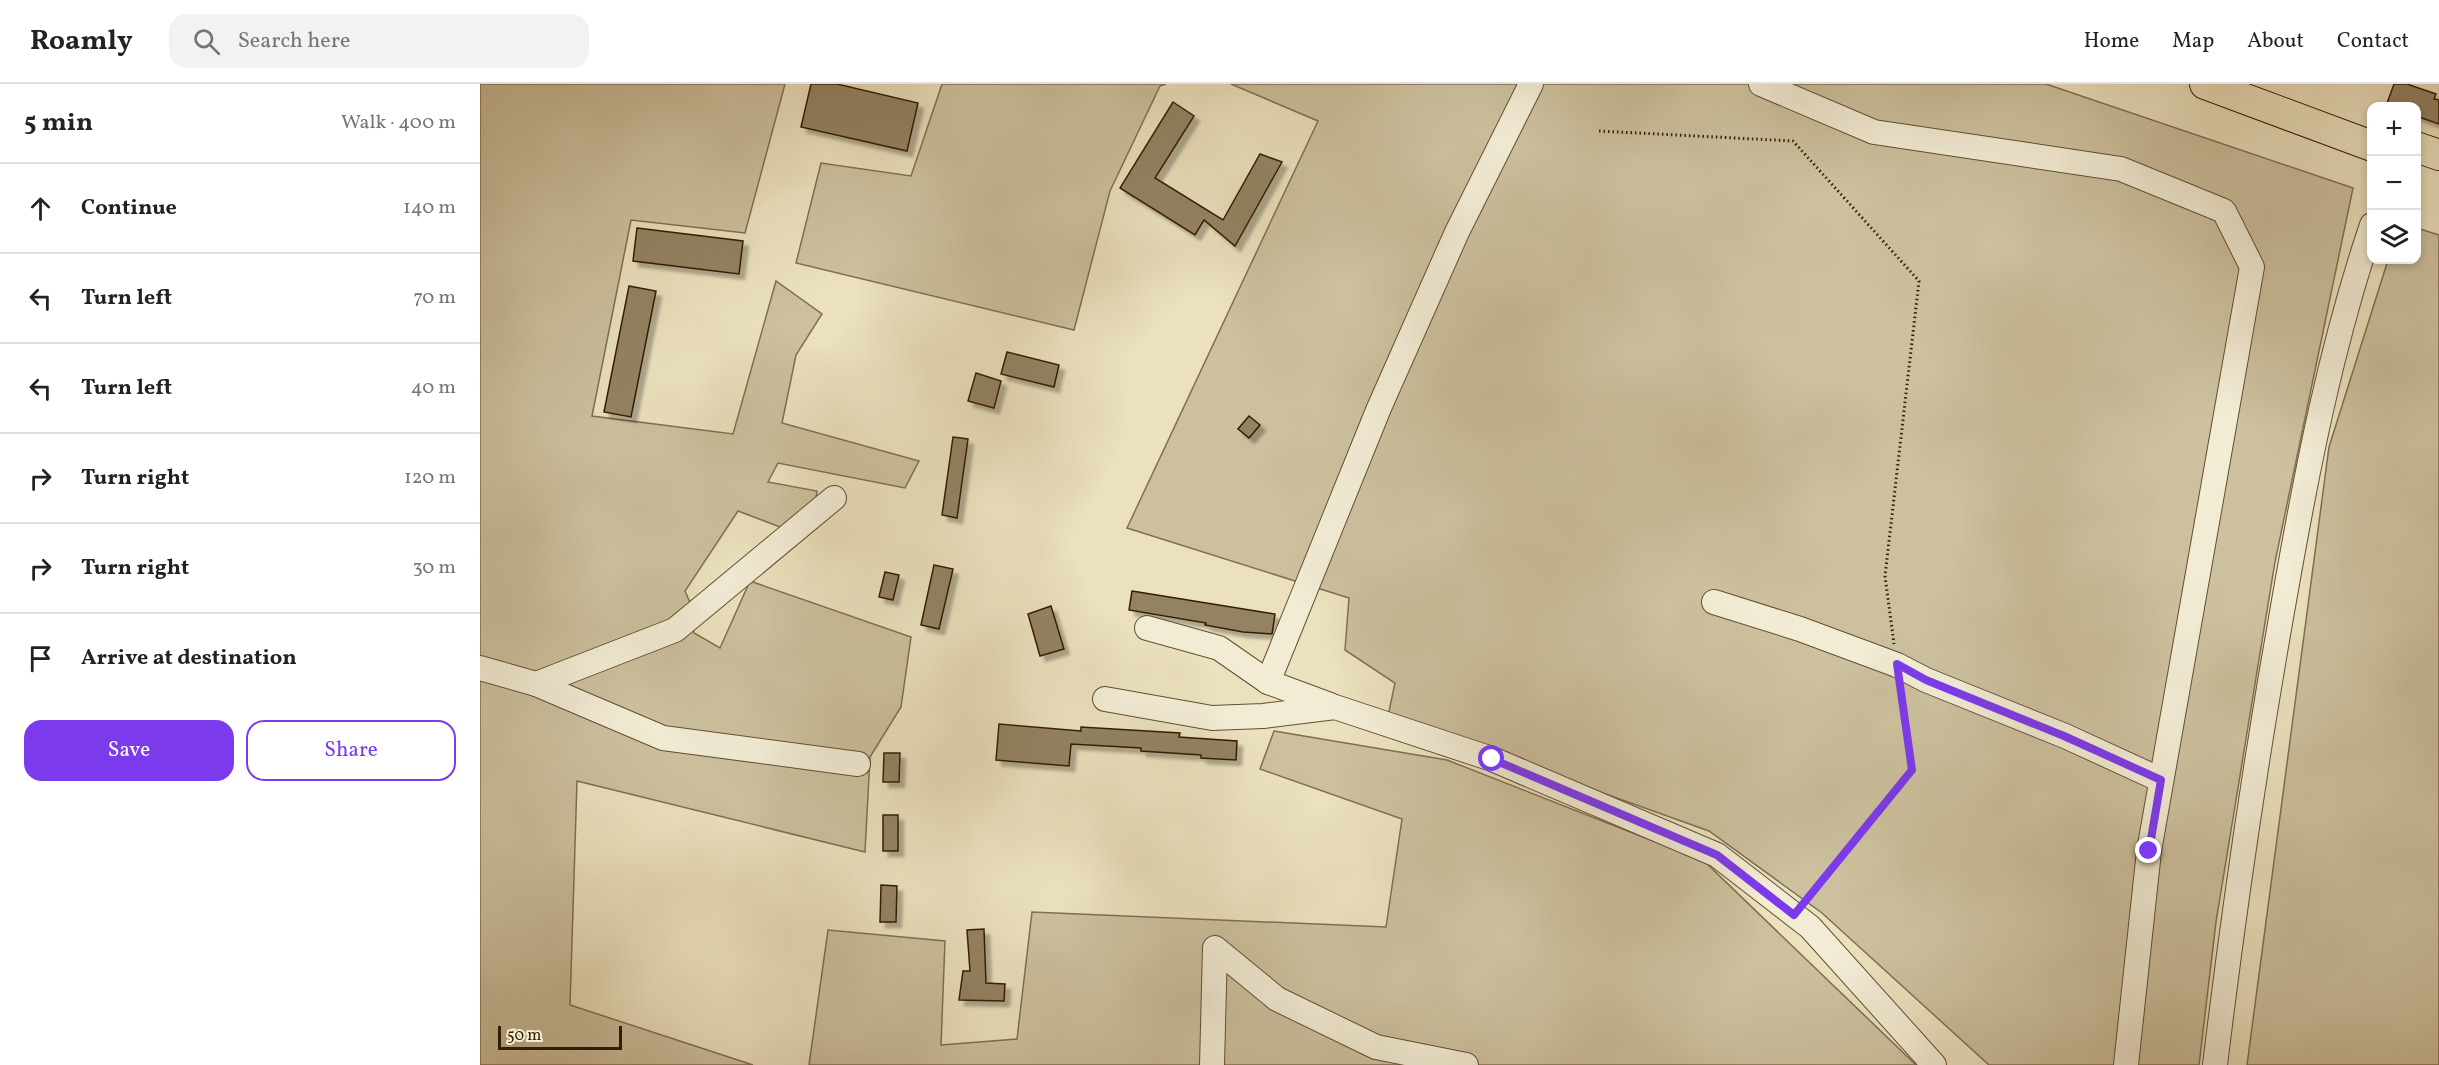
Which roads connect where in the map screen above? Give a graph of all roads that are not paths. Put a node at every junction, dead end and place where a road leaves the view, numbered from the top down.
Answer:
1 (1531, 84) edge
2 (1761, 84) edge
3 (2205, 84) edge
4 (2254, 84) edge
5 (2367, 127) edge
6 (2367, 144) edge
7 (2421, 149) edge
8 (2439, 155) edge
9 (2421, 164) edge
10 (2439, 171) edge
11 (2367, 240) edge
12 (834, 498) dead end
13 (1714, 602) dead end
14 (1147, 628) dead end
15 (480, 668) edge
16 (1268, 682) junction
17 (536, 684) junction
18 (1105, 699) dead end
19 (1335, 707) junction
20 (858, 764) dead end
21 (2161, 780) junction
22 (1212, 1065) edge
23 (1466, 1065) edge
24 (1934, 1065) edge
25 (2126, 1065) edge
26 (2215, 1065) edge

1 - 16 street
2 - 21 street
3 - 6 main road
4 - 5 main road
7 - 8 main road
9 - 10 main road
11 - 26 street
12 - 17 street
13 - 21 street
14 - 16 street
15 - 17 street
16 - 19 street
17 - 20 street
18 - 19 street
19 - 24 street
21 - 25 street
22 - 23 street

